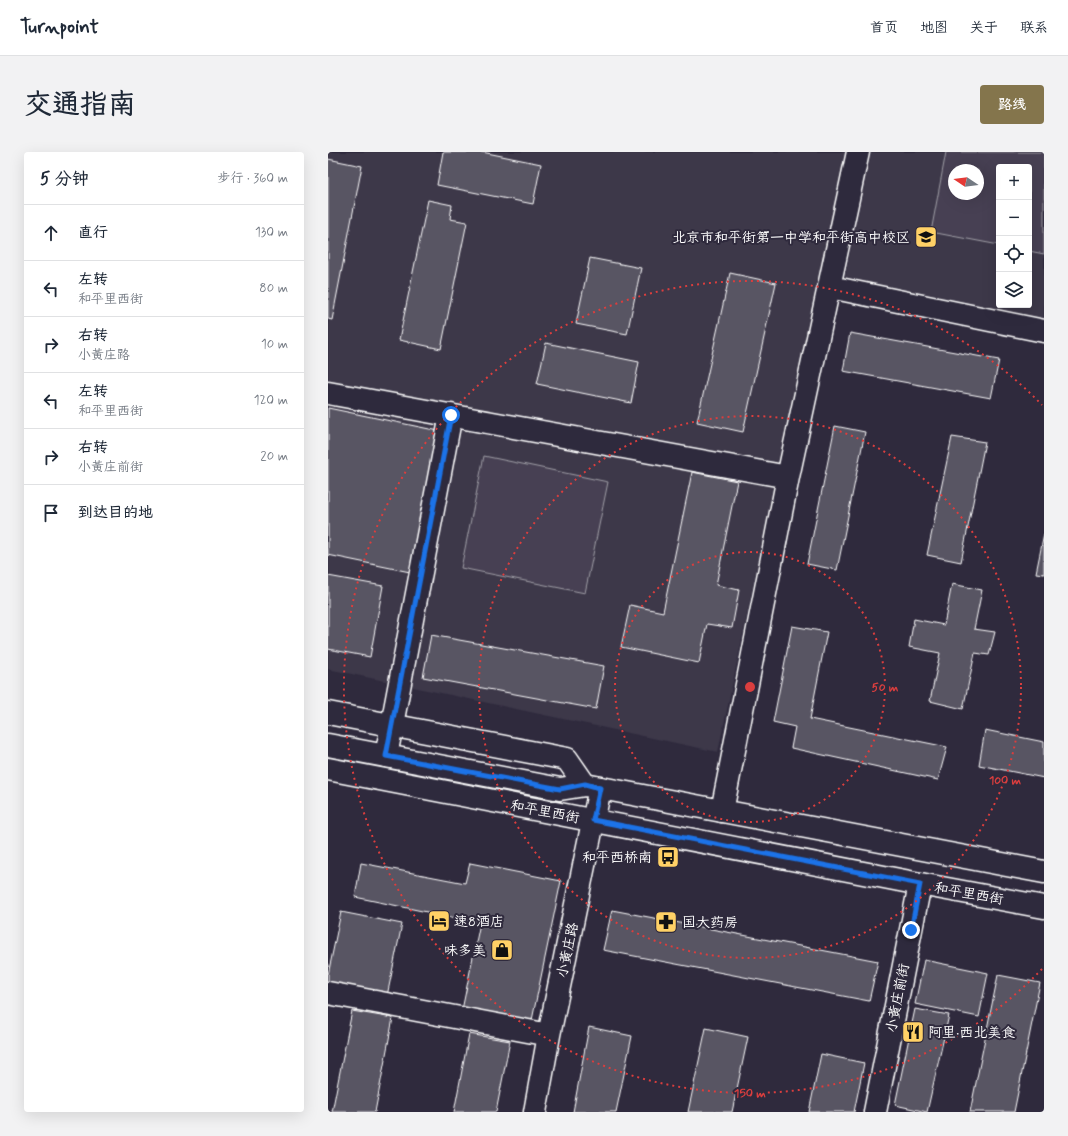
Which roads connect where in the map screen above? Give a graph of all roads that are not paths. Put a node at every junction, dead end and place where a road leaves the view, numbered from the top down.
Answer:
1 (858, 152) edge
2 (830, 286) junction
3 (1044, 331) edge
4 (328, 393) edge
5 (451, 415) junction
6 (788, 477) junction
7 (328, 713) edge
8 (328, 745) edge
9 (386, 756) junction
10 (328, 769) edge
11 (592, 786) junction
12 (722, 811) junction
13 (593, 820) junction
14 (1044, 872) edge
15 (920, 884) junction
16 (1044, 907) edge
17 (328, 993) edge
18 (549, 1035) junction
19 (535, 1112) edge
20 (875, 1112) edge

1 - 2 street
2 - 3 street
2 - 6 street
4 - 5 street
5 - 6 street
5 - 9 street
6 - 12 street
7 - 11 street
8 - 9 street, 和平里西街
9 - 11 street, 和平里西街
10 - 13 street, 和平里西街
11 - 12 street, 和平里西街
11 - 13 street, 小黄庄路
12 - 14 street, 和平里西街
13 - 15 street, 和平里西街
13 - 18 street, 小黄庄路
15 - 16 street, 和平里西街
15 - 20 street, 小黄庄前街
17 - 18 street
18 - 19 street, 小黄庄路

